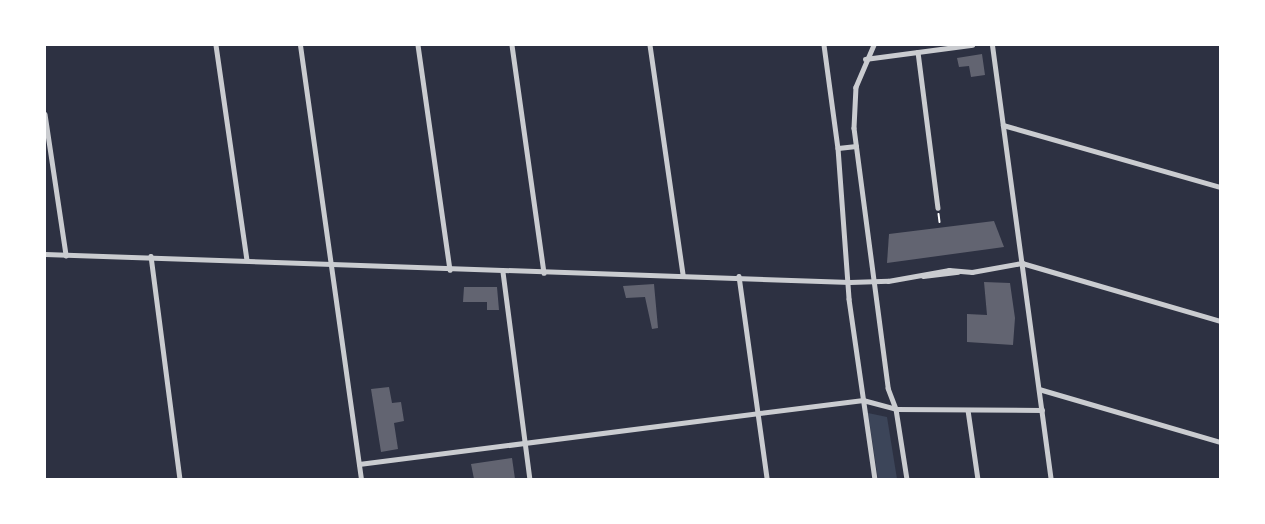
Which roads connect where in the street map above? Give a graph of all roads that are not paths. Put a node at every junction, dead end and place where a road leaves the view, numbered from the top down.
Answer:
1 (216, 45) edge
2 (300, 45) edge
3 (418, 45) edge
4 (512, 45) edge
5 (650, 45) edge
6 (824, 45) edge
7 (874, 45) edge
8 (972, 45) edge
9 (992, 45) edge
10 (918, 52) junction
11 (865, 59) junction
12 (45, 114) edge
13 (1003, 125) junction
14 (856, 146) junction
15 (838, 148) junction
16 (1220, 187) edge
17 (938, 208) dead end
18 (45, 254) edge
19 (66, 255) junction
20 (152, 256) junction
21 (247, 259) junction
22 (330, 262) junction
23 (1022, 263) junction
24 (450, 270) junction
25 (503, 272) junction
26 (544, 273) junction
27 (682, 274) junction
28 (739, 276) junction
29 (873, 280) junction
30 (850, 282) junction
31 (1220, 321) edge
32 (1039, 389) junction
33 (863, 400) junction
34 (896, 409) junction
35 (968, 410) junction
36 (1042, 410) junction
37 (758, 414) junction
38 (525, 442) junction
39 (1220, 442) edge
40 (359, 464) junction
41 (180, 479) edge
42 (361, 479) edge
43 (530, 479) edge
44 (767, 479) edge
45 (875, 479) edge
46 (907, 479) edge
47 (978, 479) edge
48 (1051, 479) edge

1 - 21 street
2 - 22 street
3 - 24 street
4 - 26 street
5 - 27 street
6 - 15 street
7 - 11 street
8 - 10 street
9 - 13 street
10 - 11 street
10 - 17 street
11 - 14 street
12 - 19 street
13 - 16 street
13 - 23 street
14 - 15 street
14 - 29 street
15 - 30 street
18 - 19 street
19 - 20 street
20 - 21 street
20 - 41 street
21 - 22 street
22 - 24 street
22 - 40 street
23 - 29 street
23 - 31 street
23 - 32 street
24 - 25 street
25 - 26 street
25 - 38 street
26 - 27 street
27 - 28 street
28 - 30 street
28 - 37 street
29 - 30 street
29 - 34 street
30 - 33 street
32 - 36 street
32 - 39 street
33 - 34 street
33 - 37 street
33 - 45 street
34 - 35 street
34 - 46 street
35 - 36 street
35 - 47 street
36 - 48 street
37 - 38 street
37 - 44 street
38 - 40 street
38 - 43 street
40 - 42 street

